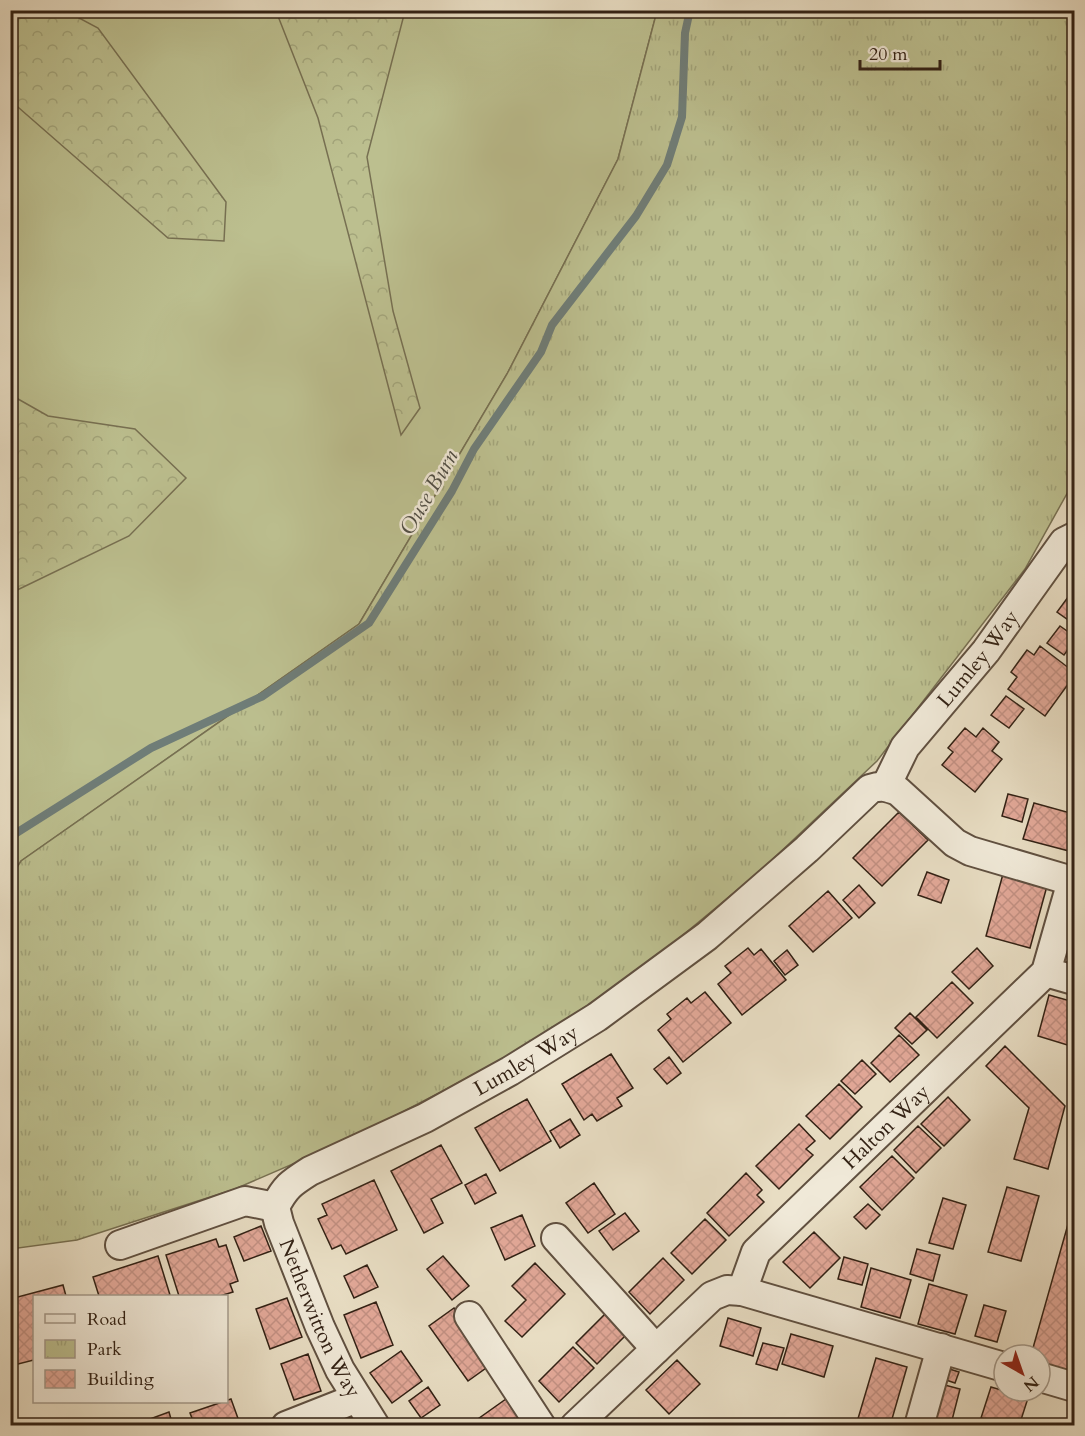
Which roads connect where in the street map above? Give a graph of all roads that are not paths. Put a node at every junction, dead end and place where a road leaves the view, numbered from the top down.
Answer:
1 (1074, 537) edge
2 (886, 786) junction
3 (1073, 881) edge
4 (1047, 972) junction
5 (1074, 980) edge
6 (275, 1207) junction
7 (555, 1238) dead end
8 (120, 1245) dead end
9 (742, 1291) junction
10 (468, 1316) dead end
11 (941, 1348) junction
12 (656, 1349) junction
13 (992, 1363) edge
14 (1052, 1381) edge
15 (1074, 1387) edge
16 (357, 1398) junction
17 (286, 1425) edge
18 (375, 1425) edge
19 (541, 1425) edge
20 (575, 1425) edge
21 (919, 1425) edge

1 - 2 street, Lumley Way
2 - 3 street
2 - 6 street, Lumley Way
3 - 4 street
4 - 5 street
4 - 9 street, Halton Way
6 - 8 street
6 - 16 street, Netherwitton Way
7 - 12 street
9 - 11 street
9 - 12 street
10 - 19 street
11 - 13 street
11 - 21 street
12 - 20 street
14 - 15 street
16 - 17 street
16 - 18 street, Netherwitton Way

